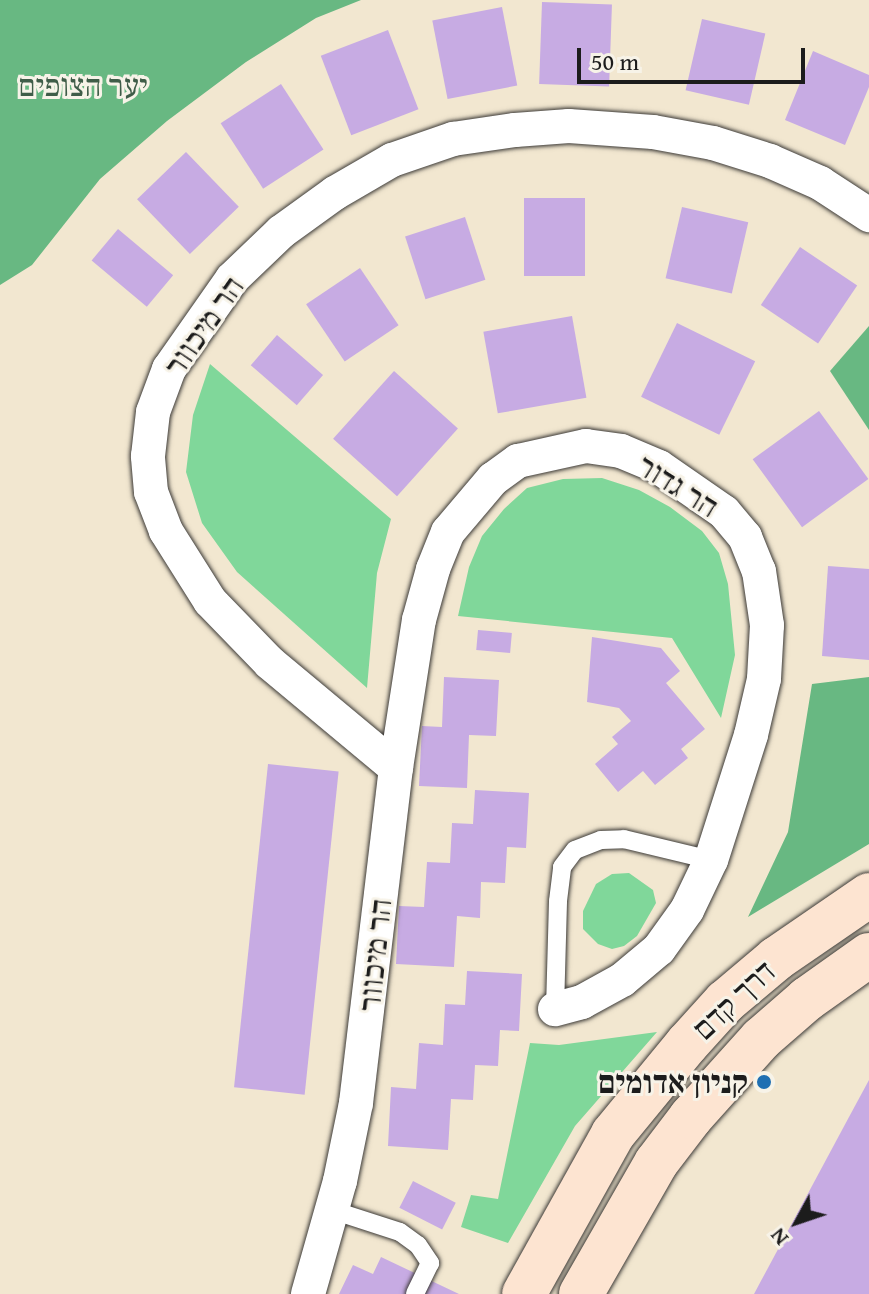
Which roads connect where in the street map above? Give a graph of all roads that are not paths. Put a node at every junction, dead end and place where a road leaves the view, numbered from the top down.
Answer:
1 (869, 215) edge
2 (396, 768) junction
3 (711, 860) junction
4 (869, 895) edge
5 (869, 955) edge
6 (555, 1009) joint
7 (332, 1210) junction
8 (308, 1294) edge
9 (415, 1294) edge
10 (524, 1294) edge
11 (581, 1294) edge

1 - 2 street, הר מיכוור
2 - 3 street, הר גדור
2 - 7 street, הר מיכוור
3 - 6 street, הר גדור
3 - 6 lane, הר גדור
4 - 10 main road, דרך קדם
5 - 11 main road, דרך קדם
7 - 8 street, הר מיכוור
7 - 9 lane

